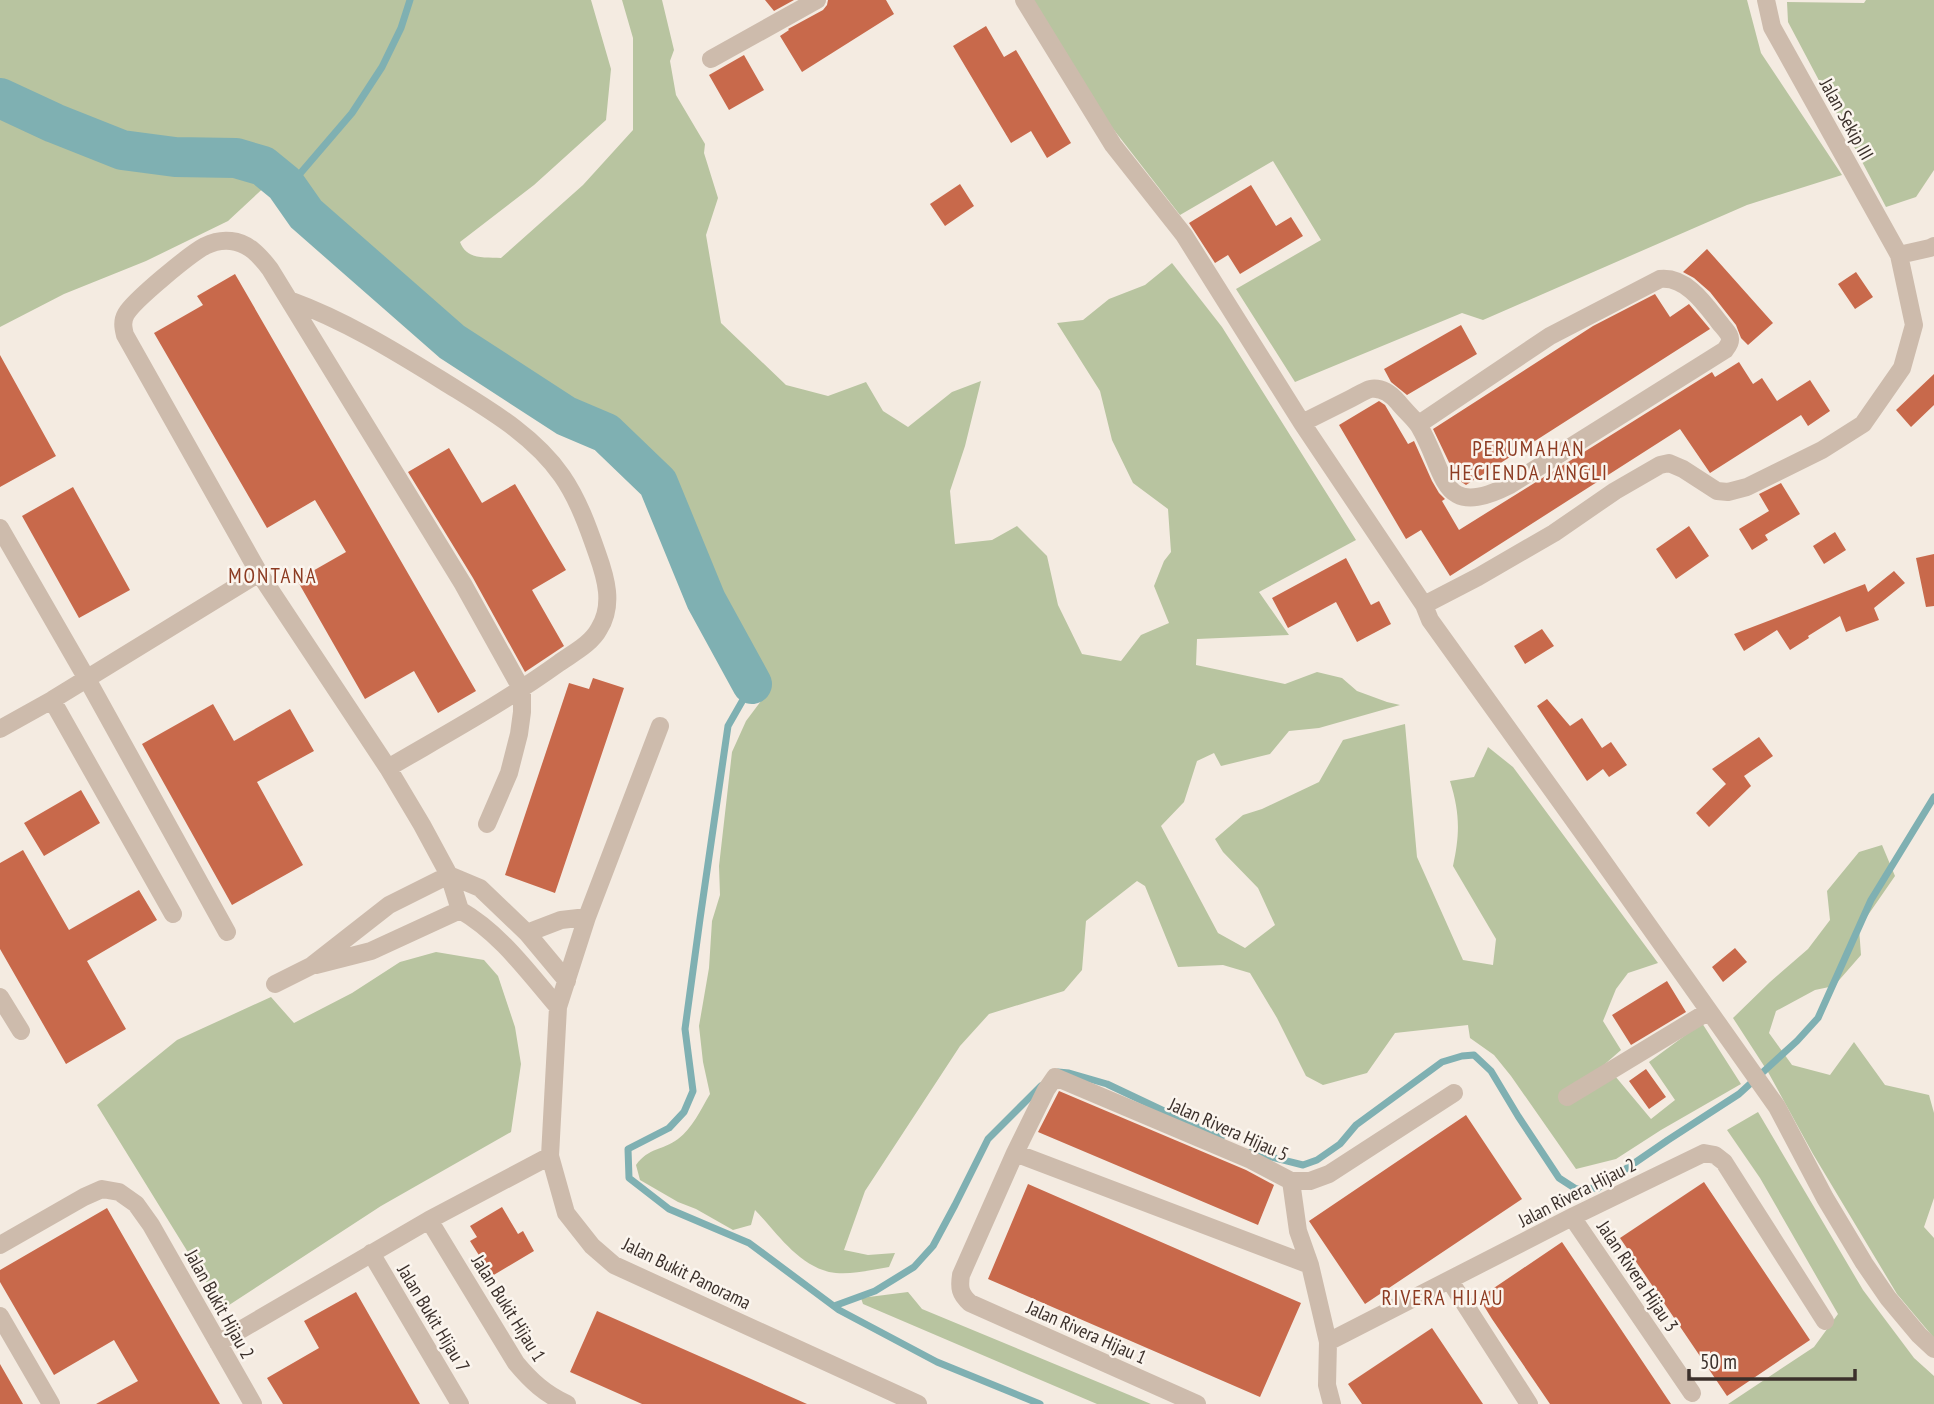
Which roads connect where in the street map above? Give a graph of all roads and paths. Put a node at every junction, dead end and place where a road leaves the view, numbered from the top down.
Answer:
1 (817, 0) edge
2 (1024, 0) edge
3 (1766, 0) edge
4 (711, 59) dead end
5 (1934, 246) edge
6 (1899, 255) junction
7 (289, 300) junction
8 (1302, 423) junction
9 (1419, 425) junction
10 (0, 528) edge
11 (259, 573) junction
12 (1424, 605) junction
13 (87, 679) junction
14 (522, 690) junction
15 (52, 700) junction
16 (660, 726) dead end
17 (0, 729) edge
18 (388, 768) junction
19 (487, 824) dead end
20 (449, 875) junction
21 (460, 910) junction
22 (173, 914) dead end
23 (587, 917) junction
24 (227, 932) dead end
25 (527, 933) junction
26 (311, 966) junction
27 (567, 981) junction
28 (275, 984) dead end
29 (0, 997) edge
30 (558, 1007) junction
31 (1709, 1011) junction
32 (21, 1031) dead end
33 (1454, 1093) dead end
34 (1567, 1097) dead end
35 (1015, 1153) junction
36 (550, 1156) junction
37 (1291, 1181) junction
38 (1572, 1217) junction
39 (429, 1220) junction
40 (0, 1245) edge
41 (371, 1253) junction
42 (1310, 1265) junction
43 (1450, 1281) junction
44 (962, 1296) joint
45 (0, 1316) edge
46 (1825, 1321) dead end
47 (1328, 1342) junction
48 (218, 1343) junction
49 (1934, 1349) edge
50 (1692, 1394) dead end
51 (51, 1404) edge
52 (253, 1404) edge
53 (460, 1404) edge
54 (567, 1404) edge
55 (918, 1404) edge
56 (1197, 1404) edge
57 (1332, 1404) edge
58 (1529, 1404) edge

1 - 4 street
2 - 8 street
3 - 6 street, Jalan Sekip III
5 - 6 street
6 - 12 street, Jalan Sekip III
7 - 11 street
7 - 14 street
7 - 14 street
8 - 9 street
8 - 12 street
9 - 9 street
10 - 13 street
11 - 13 street
11 - 18 street
12 - 31 street
13 - 15 street
13 - 24 street
14 - 18 street
14 - 19 street
15 - 17 street
15 - 22 street
16 - 23 street, Jalan Bukit Panorama
18 - 20 street
20 - 21 street
20 - 25 street
20 - 26 street
21 - 26 street
21 - 30 street
23 - 25 street
23 - 27 street, Jalan Bukit Panorama
25 - 27 street
26 - 28 street
27 - 30 street, Jalan Bukit Panorama
29 - 32 street
30 - 36 street, Jalan Bukit Panorama
31 - 34 street
31 - 49 street
33 - 37 street, Jalan Rivera Hijau 5
35 - 37 street, Jalan Rivera Hijau 5
35 - 42 street
35 - 44 street, Jalan Rivera Hijau 5
36 - 39 street
36 - 55 street, Jalan Bukit Panorama
37 - 42 street
38 - 43 street, Jalan Rivera Hijau 2
38 - 46 street, Jalan Rivera Hijau 2
38 - 50 street, Jalan Rivera Hijau 3
39 - 41 street
39 - 54 street, Jalan Bukit Hijau 1
40 - 48 street, Jalan Bukit Hijau 2
41 - 48 street
41 - 53 street, Jalan Bukit Hijau 7
42 - 47 street
43 - 47 street, Jalan Rivera Hijau 2
43 - 58 street
44 - 56 street, Jalan Rivera Hijau 1
45 - 51 street
47 - 57 street
48 - 52 street, Jalan Bukit Hijau 2

